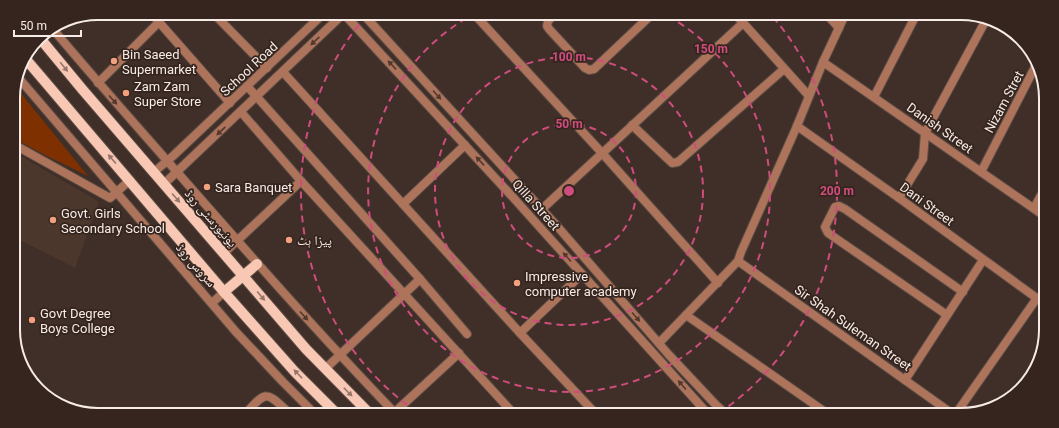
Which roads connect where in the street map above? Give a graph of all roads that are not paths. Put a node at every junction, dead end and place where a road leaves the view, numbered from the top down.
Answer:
1 (222, 20) edge
2 (317, 20) edge
3 (338, 20) edge
4 (350, 20) edge
5 (369, 20) edge
6 (480, 20) edge
7 (550, 20) edge
8 (646, 20) edge
9 (739, 20) edge
10 (741, 20) edge
11 (832, 20) edge
12 (843, 20) edge
13 (913, 20) edge
14 (159, 22) joint
15 (984, 24) edge
16 (839, 28) junction
17 (55, 32) edge
18 (43, 42) edge
19 (28, 62) edge
20 (823, 62) junction
21 (267, 68) junction
22 (784, 69) junction
23 (1034, 70) edge
24 (283, 72) junction
25 (22, 81) edge
26 (98, 83) junction
27 (247, 86) junction
28 (809, 96) junction
29 (256, 97) junction
30 (874, 97) junction
31 (230, 103) junction
32 (241, 112) junction
33 (632, 125) junction
34 (797, 126) junction
35 (925, 133) junction
36 (465, 145) junction
37 (20, 147) edge
38 (602, 153) junction
39 (167, 161) junction
40 (154, 172) junction
41 (177, 172) junction
42 (981, 172) junction
43 (130, 180) junction
44 (301, 181) junction
45 (164, 184) junction
46 (117, 192) junction
47 (899, 198) junction
48 (1039, 199) edge
49 (403, 204) junction
50 (1034, 208) junction
51 (542, 209) junction
52 (1039, 212) edge
53 (236, 241) junction
54 (224, 253) junction
55 (983, 260) junction
56 (738, 262) junction
57 (257, 264) junction
58 (582, 274) junction
59 (244, 276) junction
60 (420, 279) junction
61 (718, 283) junction
62 (224, 292) junction
63 (963, 292) junction
64 (405, 293) junction
65 (1039, 299) edge
66 (1039, 301) edge
67 (212, 303) junction
68 (686, 315) junction
69 (947, 315) junction
70 (520, 333) junction
71 (467, 334) dead end
72 (658, 343) junction
73 (459, 353) junction
74 (339, 355) junction
75 (325, 369) junction
76 (905, 380) junction
77 (251, 408) edge
78 (283, 408) edge
79 (309, 408) edge
80 (331, 408) edge
81 (364, 408) edge
82 (391, 408) edge
83 (399, 408) edge
84 (508, 408) edge
85 (590, 408) edge
86 (703, 408) edge
87 (719, 408) edge
88 (819, 408) edge
89 (944, 408) edge
90 (959, 408) edge

1 - 21 street
2 - 21 street, School Road
3 -> 24 street
36 -> 4 street, Qilla Street
5 -> 51 street, Qilla Street
6 - 38 street
7 - 8 street
9 - 33 street
10 - 22 street
11 - 16 street
12 - 16 street
13 - 30 street
14 - 26 street
14 - 31 street
15 - 35 street
16 - 20 street
17 - 26 street
18 -> 40 main road, یونیورسٹی روڈ
43 -> 19 main road
20 - 28 street
20 - 30 street, Danish Street
21 - 27 street, School Road
22 - 28 street
22 - 33 street
23 - 42 street, Nizam Stret
24 - 29 street
24 - 49 street
25 - 46 street, سروس روڈ
26 -> 39 street
27 - 29 street
27 - 31 street, School Road
28 - 34 street
29 - 32 street
29 - 60 street
30 - 35 street, Danish Street
31 - 39 street, School Road
32 -> 41 street
32 - 44 street
33 - 38 street
34 - 47 street, Dani Street
34 - 56 street
35 - 42 street, Danish Street
35 - 47 street
36 - 49 street
58 -> 36 street, Qilla Street
37 - 46 street
38 - 51 street
38 - 61 street
39 - 40 street, School Road
39 - 41 street
40 - 45 main road, یونیورسٹی روڈ
41 - 45 street
41 - 53 street
42 - 50 street, Danish Street
43 - 46 street
43 - 62 main road
44 - 53 street
44 - 64 street
45 -> 54 main road, یونیورسٹی روڈ
46 - 67 street, سروس روڈ
47 - 55 street, Dani Street
48 - 50 street
49 - 70 street
50 - 52 street, Danish Street
51 -> 72 street, Qilla Street
53 - 54 street
53 - 57 street
54 - 59 main road, یونیورسٹی روڈ
55 - 63 street
55 - 65 street, Dani Street
56 - 61 street
56 - 76 street, Sir Shah Suleman Street
57 - 59 main road
57 -> 74 street
58 - 70 street
86 -> 58 street, Qilla Street
59 - 62 main road
59 -> 75 main road, یونیورسٹی روڈ
60 - 64 street
60 - 71 street
61 - 68 street
62 - 67 street
80 -> 62 main road
63 - 69 street
63 - 69 street
64 - 73 street
64 - 74 street
66 - 90 street
67 - 79 street, سروس روڈ
68 - 72 street
68 - 88 street
69 - 76 street
70 - 85 street
72 - 87 street, Qilla Street
73 - 83 street
73 - 84 street
74 - 75 street
74 - 82 street
75 -> 81 main road, یونیورسٹی روڈ
76 - 89 street, Sir Shah Suleman Street
77 - 78 street

